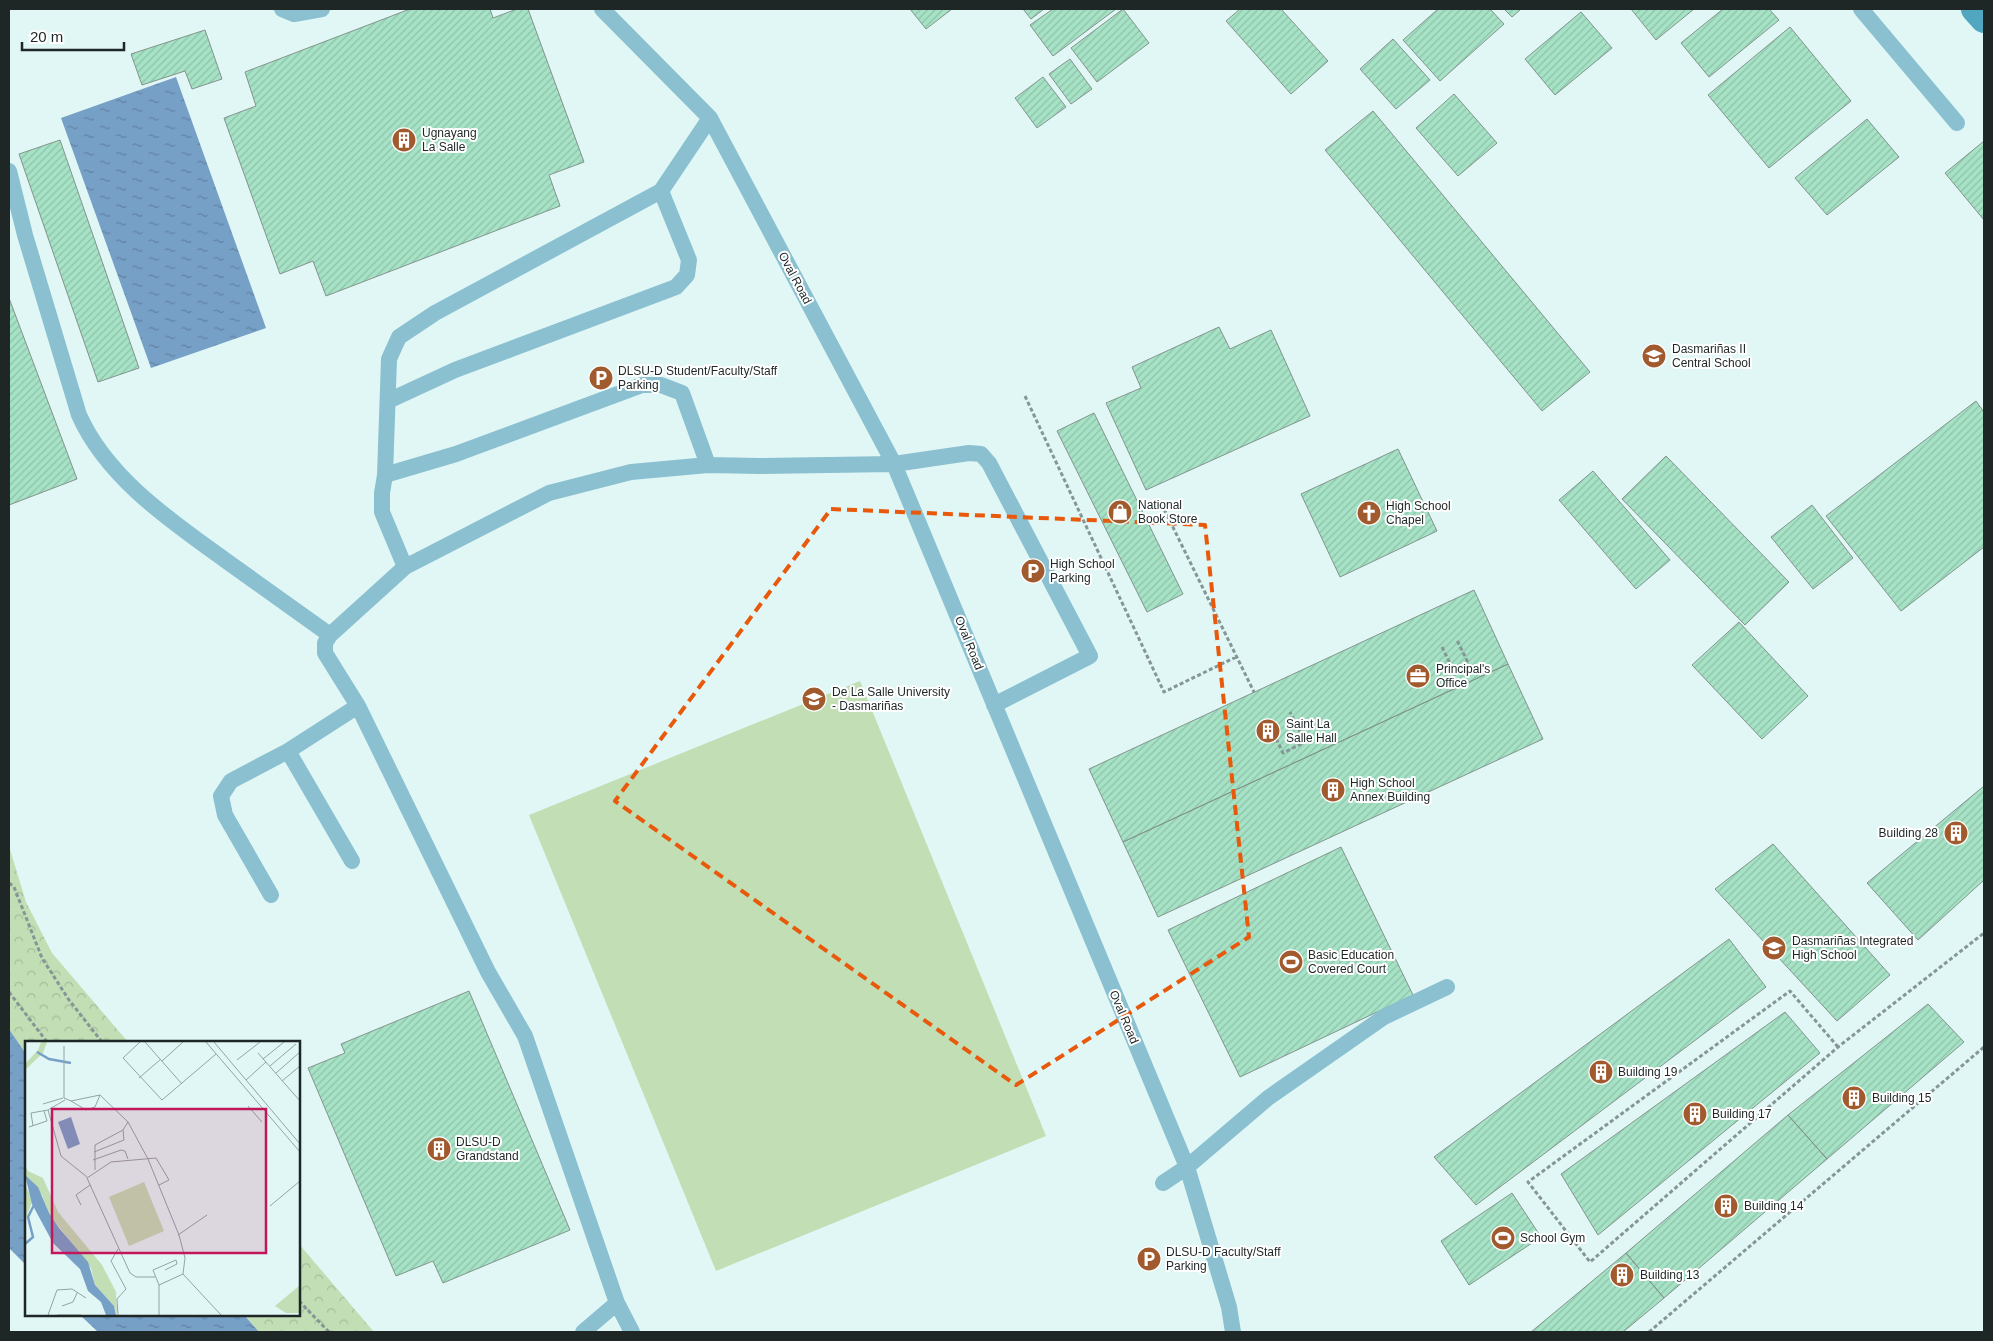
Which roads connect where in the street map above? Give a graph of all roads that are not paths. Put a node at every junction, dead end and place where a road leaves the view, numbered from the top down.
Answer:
1 (282, 9) edge
2 (322, 9) edge
3 (602, 9) edge
4 (1861, 9) edge
5 (1975, 9) edge
6 (1984, 19) edge
7 (710, 118) junction
8 (1957, 123) dead end
9 (9, 171) edge
10 (661, 191) junction
11 (388, 401) junction
12 (894, 464) junction
13 (708, 465) junction
14 (385, 475) junction
15 (405, 567) junction
16 (330, 635) junction
17 (994, 705) junction
18 (358, 706) junction
19 (288, 751) junction
20 (352, 860) dead end
21 (271, 895) dead end
22 (1447, 987) dead end
23 (1187, 1168) junction
24 (1163, 1183) dead end
25 (617, 1303) junction
26 (583, 1332) edge
27 (632, 1332) edge
28 (1233, 1332) edge

1 - 2 lane
3 - 7 lane, Oval Road
4 - 8 lane
5 - 6 main road
7 - 10 lane
7 - 12 lane, Oval Road
9 - 16 lane
10 - 11 lane
10 - 11 lane
11 - 14 lane
12 - 13 lane
12 - 17 lane, Oval Road
12 - 17 lane
13 - 14 lane
13 - 15 lane
14 - 15 lane
15 - 16 lane
16 - 18 lane
17 - 23 lane, Oval Road
18 - 19 lane
18 - 25 lane
19 - 20 lane
19 - 21 lane
22 - 23 lane
23 - 24 lane
23 - 28 lane, Oval Road
25 - 26 lane
25 - 27 lane

